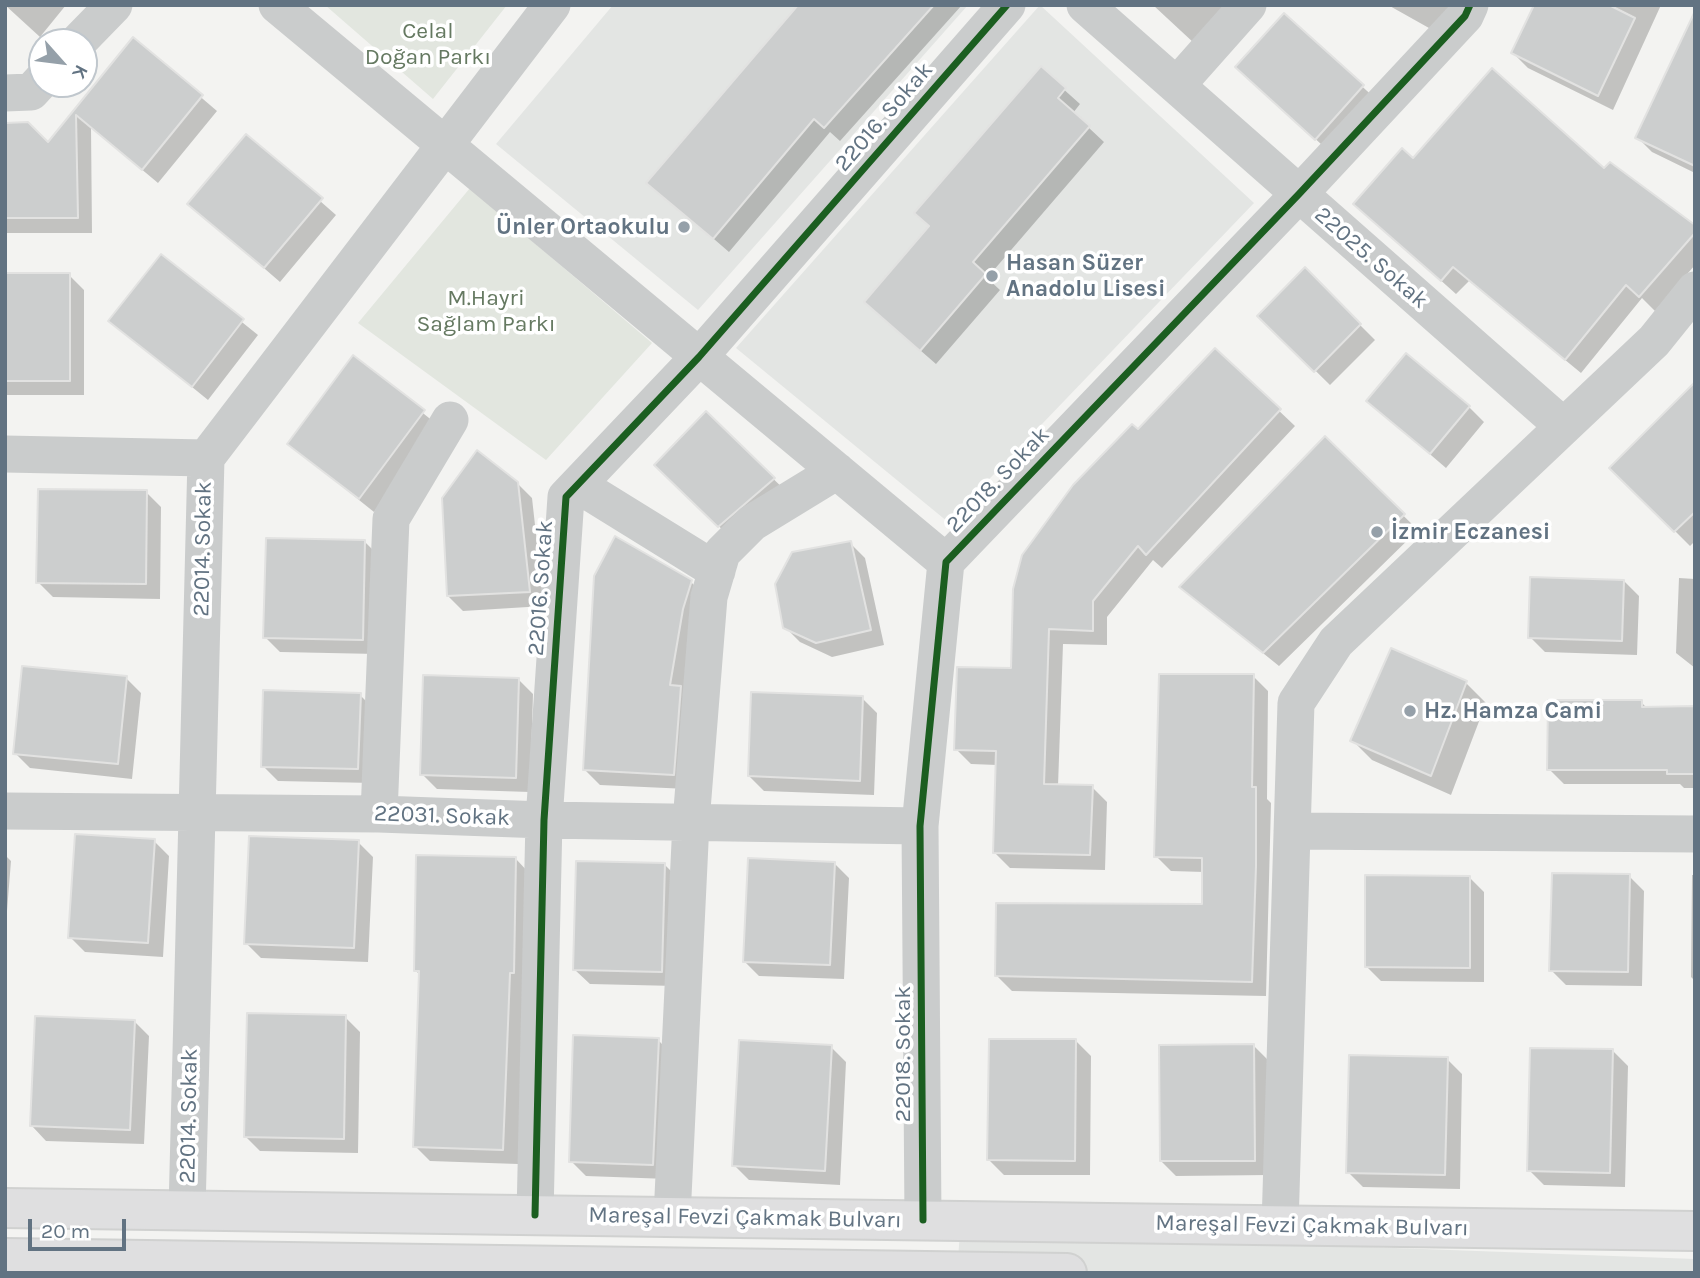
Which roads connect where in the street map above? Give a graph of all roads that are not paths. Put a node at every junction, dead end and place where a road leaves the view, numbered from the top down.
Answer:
1 (114, 5) edge
2 (277, 5) edge
3 (552, 5) edge
4 (1007, 5) edge
5 (1085, 5) edge
6 (1248, 5) edge
7 (1470, 5) edge
8 (92, 28) edge
9 (1177, 85) junction
10 (28, 92) edge
11 (5, 93) edge
12 (444, 146) junction
13 (1299, 194) junction
14 (1695, 289) edge
15 (699, 358) junction
16 (450, 420) dead end
17 (1563, 426) junction
18 (5, 454) edge
19 (206, 458) junction
20 (837, 471) junction
21 (578, 485) junction
22 (946, 562) junction
23 (717, 571) junction
24 (5, 811) edge
25 (197, 814) junction
26 (379, 814) junction
27 (544, 820) junction
28 (691, 822) junction
29 (920, 825) junction
30 (1292, 831) junction
31 (1695, 834) edge
32 (5, 1208) edge
33 (187, 1211) junction
34 (535, 1215) junction
35 (672, 1217) junction
36 (923, 1220) junction
37 (1280, 1225) junction
38 (1695, 1231) edge
39 (5, 1258) edge
40 (902, 1272) edge
41 (1067, 1273) edge

1 - 8 street
2 - 12 street
3 - 12 street, 22014. Sokak
4 - 15 street, 22016. Sokak
5 - 9 street, 22025. Sokak
6 - 9 street
7 - 13 street, 22018. Sokak
9 - 13 street, 22025. Sokak
10 - 11 street
12 - 15 street
12 - 19 street, 22014. Sokak
13 - 17 street, 22025. Sokak
13 - 22 street, 22018. Sokak
14 - 17 street
15 - 20 street
15 - 21 street, 22016. Sokak
16 - 26 street
17 - 30 street
18 - 19 street
19 - 25 street, 22014. Sokak
20 - 22 street
20 - 23 street
21 - 23 street
21 - 27 street, 22016. Sokak
22 - 29 street, 22018. Sokak
23 - 28 street
24 - 25 street, 22031. Sokak
25 - 26 street, 22031. Sokak
25 - 33 street, 22014. Sokak
26 - 27 street, 22031. Sokak
27 - 28 street, 22031. Sokak
27 - 34 street, 22016. Sokak
28 - 29 street, 22031. Sokak
28 - 35 street
29 - 36 street, 22018. Sokak
30 - 31 street
30 - 37 street
32 - 33 main road, Mareşal Fevzi Çakmak Bulvarı
33 - 34 main road, Mareşal Fevzi Çakmak Bulvarı
34 - 35 main road, Mareşal Fevzi Çakmak Bulvarı
35 - 36 main road, Mareşal Fevzi Çakmak Bulvarı
36 - 37 main road, Mareşal Fevzi Çakmak Bulvarı
37 - 38 main road, Mareşal Fevzi Çakmak Bulvarı
39 - 40 main road
40 - 41 main road

